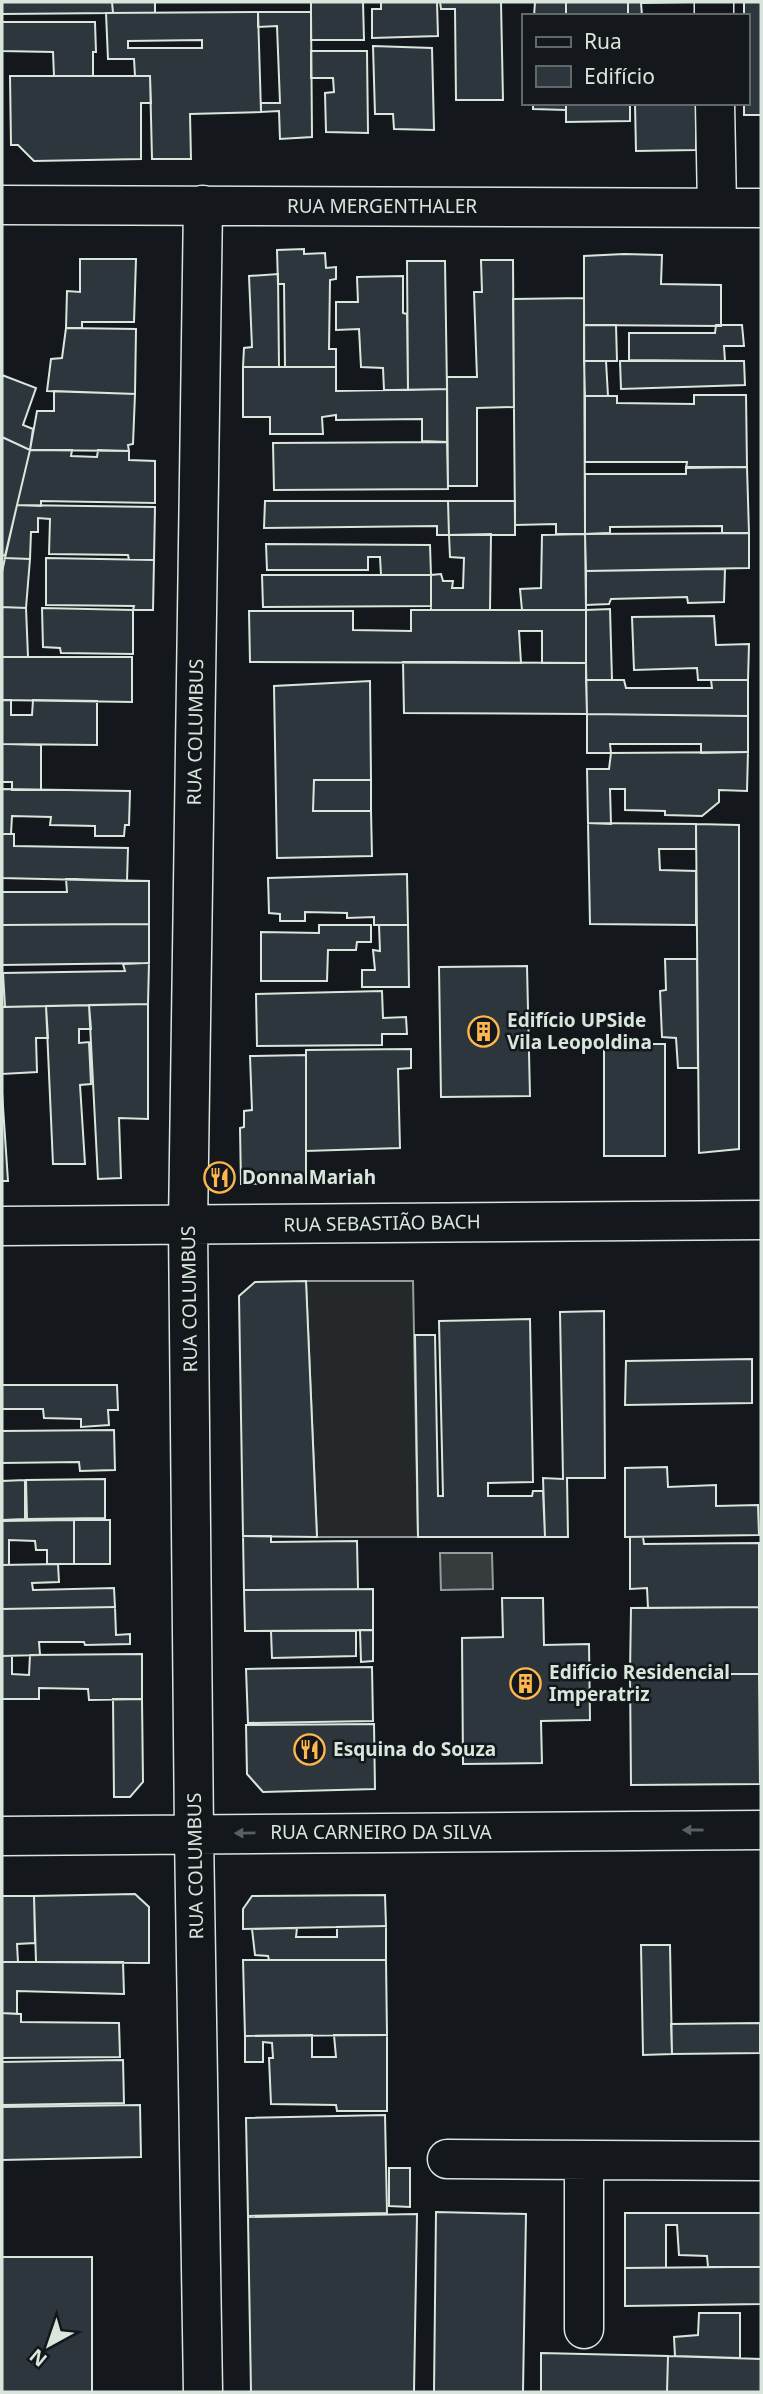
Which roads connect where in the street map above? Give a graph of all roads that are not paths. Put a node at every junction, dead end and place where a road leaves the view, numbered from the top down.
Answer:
1 (715, 105) edge
2 (2, 205) edge
3 (203, 205) junction
4 (717, 207) junction
5 (761, 208) edge
6 (761, 1220) edge
7 (2, 1226) edge
8 (188, 1226) junction
9 (761, 1830) edge
10 (194, 1834) junction
11 (2, 1836) edge
12 (447, 2159) dead end
13 (584, 2160) junction
14 (761, 2161) edge
15 (584, 2329) dead end
16 (203, 2392) edge

1 - 4 street
2 - 3 street, RUA MERGENTHALER
3 - 4 street, RUA MERGENTHALER
3 - 8 street, RUA COLUMBUS
4 - 5 street, RUA MERGENTHALER
6 - 8 street, RUA SEBASTIÃO BACH
7 - 8 street, RUA SEBASTIÃO BACH
8 - 10 street, RUA COLUMBUS
9 -> 10 street, RUA CARNEIRO DA SILVA
10 - 11 street, RUA CARNEIRO DA SILVA
10 - 16 street, RUA COLUMBUS
12 - 13 street
13 - 14 street
13 - 15 street

